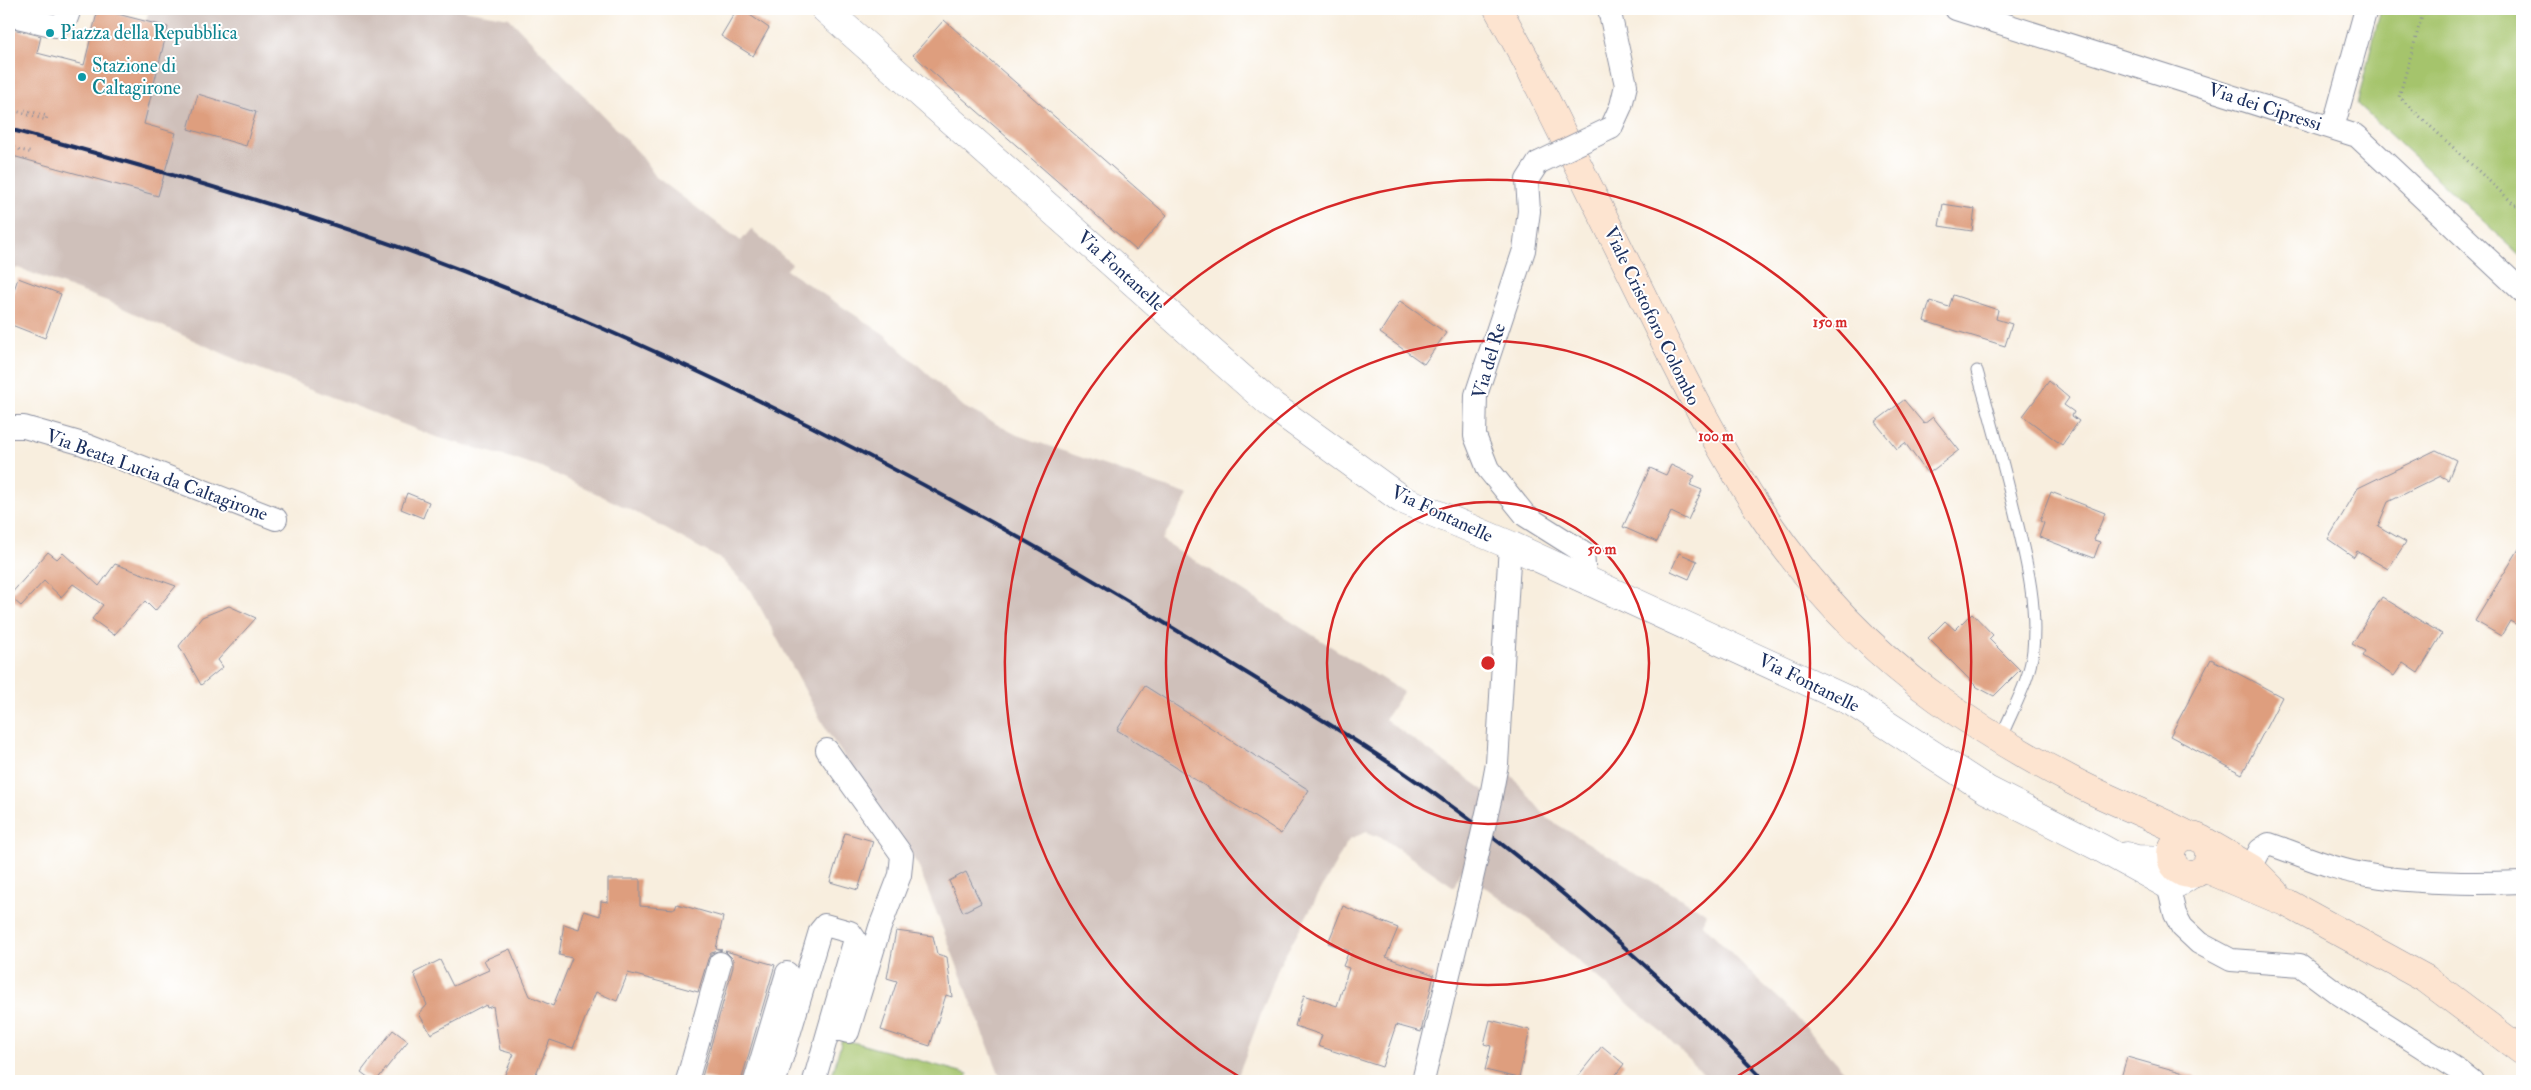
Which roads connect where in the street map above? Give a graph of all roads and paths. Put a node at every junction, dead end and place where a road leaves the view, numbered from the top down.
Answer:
1 (70, 9) edge
2 (825, 9) edge
3 (1498, 9) edge
4 (1609, 9) edge
5 (1956, 9) edge
6 (2366, 9) edge
7 (2424, 9) edge
8 (9, 15) edge
9 (9, 109) edge
10 (25, 110) dead end
11 (2333, 128) junction
12 (14, 148) dead end
13 (32, 153) dead end
14 (2522, 203) edge
15 (2522, 291) edge
16 (1977, 371) dead end
17 (9, 427) edge
18 (276, 519) dead end
19 (1510, 545) junction
20 (1586, 580) junction
21 (2000, 740) junction
22 (827, 750) dead end
23 (2185, 858) junction
24 (2251, 868) junction
25 (2522, 882) edge
26 (2287, 903) junction
27 (720, 963) dead end
28 (787, 973) dead end
29 (830, 1027) junction
30 (2522, 1051) edge
31 (687, 1081) edge
32 (755, 1081) edge
33 (775, 1081) edge
34 (814, 1081) edge
35 (1424, 1081) edge
36 (2472, 1081) edge

1 - 8 street
2 - 19 street, Via Fontanelle
3 - 21 main road, Viale Cristoforo Colombo
4 - 20 street, Via del Re, bridge
5 - 11 street, Via dei Cipressi
6 - 11 street
7 - 14 path
9 - 10 path
11 - 15 street, Via dei Cipressi
12 - 13 path
16 - 21 lane
17 - 18 street, Via Beata Lucia da Caltagirone
19 - 20 street, Via Fontanelle
19 - 35 street, bridge
20 - 23 street, Via Fontanelle
21 - 23 main road, Viale Cristoforo Colombo
22 - 29 street
23 - 24 main road
23 - 26 main road
23 - 36 street
24 - 25 street
24 - 26 main road
26 - 30 main road
27 - 31 street
28 - 32 street
29 - 33 street
29 - 34 street

